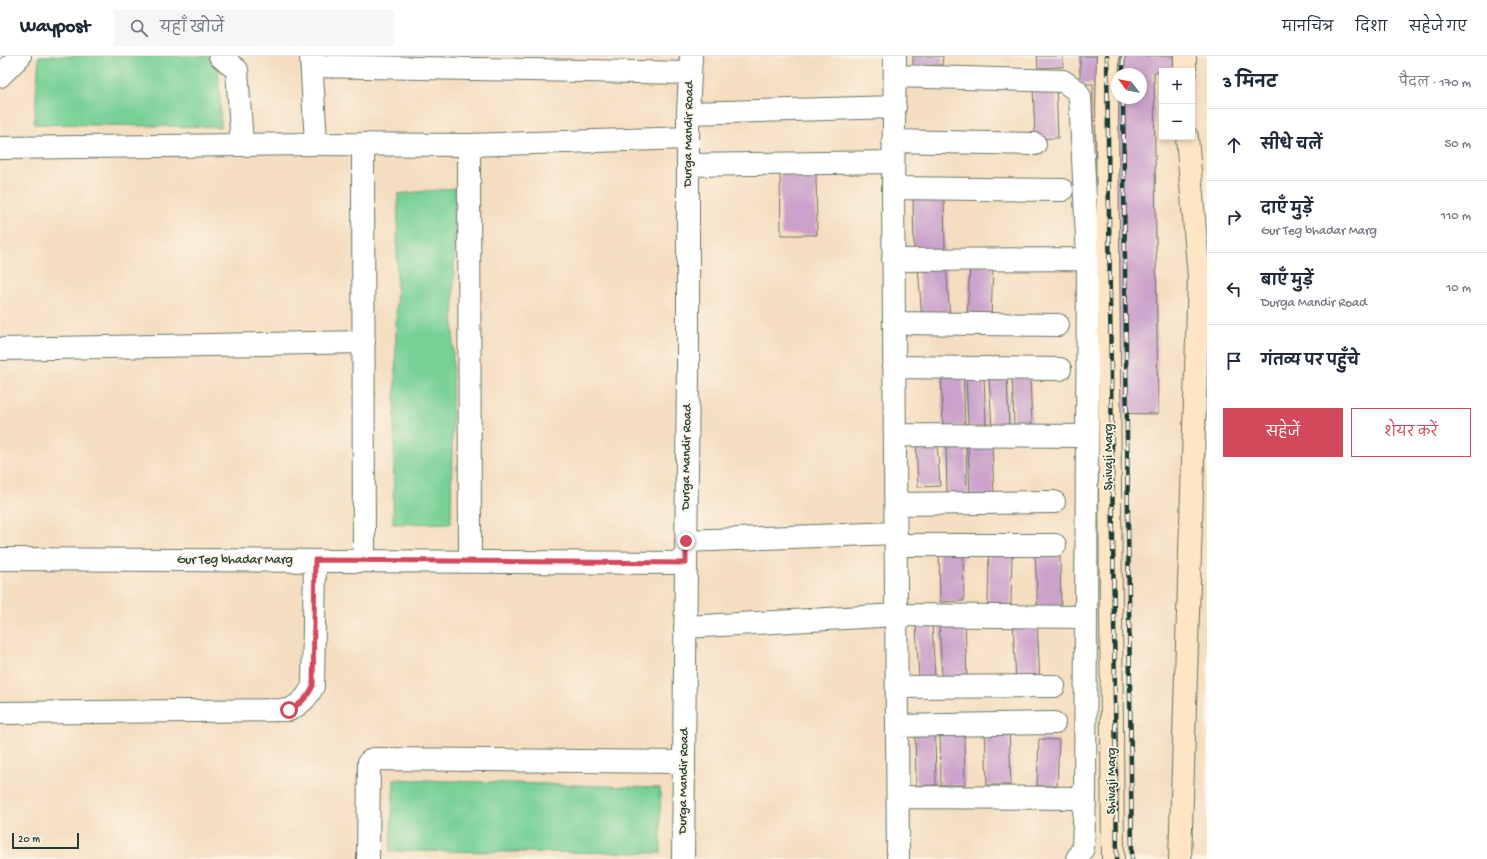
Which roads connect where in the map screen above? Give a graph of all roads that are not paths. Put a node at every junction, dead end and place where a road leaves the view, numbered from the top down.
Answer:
1 (20, 56) edge
2 (220, 56) edge
3 (1108, 56) edge
4 (1185, 56) edge
5 (311, 61) edge
6 (595, 64) edge
7 (691, 65) edge
8 (895, 66) edge
9 (1186, 68) edge
10 (0, 76) edge
11 (895, 108) junction
12 (688, 113) junction
13 (688, 138) junction
14 (1186, 140) edge
15 (893, 141) junction
16 (316, 144) junction
17 (363, 144) junction
18 (1035, 144) dead end
19 (242, 145) junction
20 (469, 145) junction
21 (0, 148) edge
22 (893, 162) junction
23 (688, 165) junction
24 (893, 188) junction
25 (1062, 190) dead end
26 (1088, 259) junction
27 (893, 260) junction
28 (894, 323) junction
29 (1058, 325) dead end
30 (364, 342) junction
31 (0, 349) edge
32 (894, 367) junction
33 (1060, 369) dead end
34 (895, 436) junction
35 (1086, 436) junction
36 (1054, 502) dead end
37 (896, 504) junction
38 (896, 539) junction
39 (686, 541) junction
40 (1055, 545) dead end
41 (0, 559) edge
42 (315, 560) junction
43 (364, 561) junction
44 (470, 561) junction
45 (686, 563) junction
46 (896, 615) junction
47 (1086, 617) junction
48 (685, 627) junction
49 (1054, 686) dead end
50 (897, 687) junction
51 (0, 713) edge
52 (1054, 723) dead end
53 (897, 726) junction
54 (684, 762) junction
55 (898, 797) junction
56 (1085, 798) junction
57 (368, 859) edge
58 (683, 859) edge
59 (898, 859) edge
60 (1077, 859) edge
61 (1113, 859) edge
62 (1180, 859) edge

1 - 10 street
2 - 19 street
3 - 61 main road, Shivaji Marg
4 - 9 main road
5 - 6 street
5 - 16 street
6 - 7 street
7 - 12 street, Durga Mandir Road
8 - 11 street
8 - 26 street
11 - 12 street
11 - 15 street
12 - 13 street, Durga Mandir Road
13 - 20 street
13 - 23 street, Durga Mandir Road
14 - 62 main road
15 - 18 street
15 - 22 street
16 - 17 street
16 - 19 street
17 - 20 street
17 - 30 street
19 - 21 street
20 - 44 street
22 - 23 street
22 - 24 street
23 - 39 street, Durga Mandir Road
24 - 25 street
24 - 27 street
26 - 27 street
26 - 35 street
27 - 28 street
28 - 29 street
28 - 32 street
30 - 31 street
30 - 43 street
32 - 33 street
32 - 34 street
34 - 35 street
34 - 37 street
35 - 47 street
36 - 37 street
37 - 38 street
38 - 39 street
38 - 40 street
38 - 46 street
39 - 45 street, Durga Mandir Road
41 - 42 street, Gur Teg bhadar Marg
42 - 43 street, Gur Teg bhadar Marg
42 - 51 street
43 - 44 street, Gur Teg bhadar Marg
44 - 45 street, Gur Teg bhadar Marg
45 - 48 street, Durga Mandir Road
46 - 47 street
46 - 48 street
46 - 50 street
47 - 56 street
48 - 54 street, Durga Mandir Road
49 - 50 street
50 - 53 street
52 - 53 street
53 - 55 street
54 - 57 street
54 - 58 street, Durga Mandir Road
55 - 56 street
55 - 59 street
56 - 60 street

